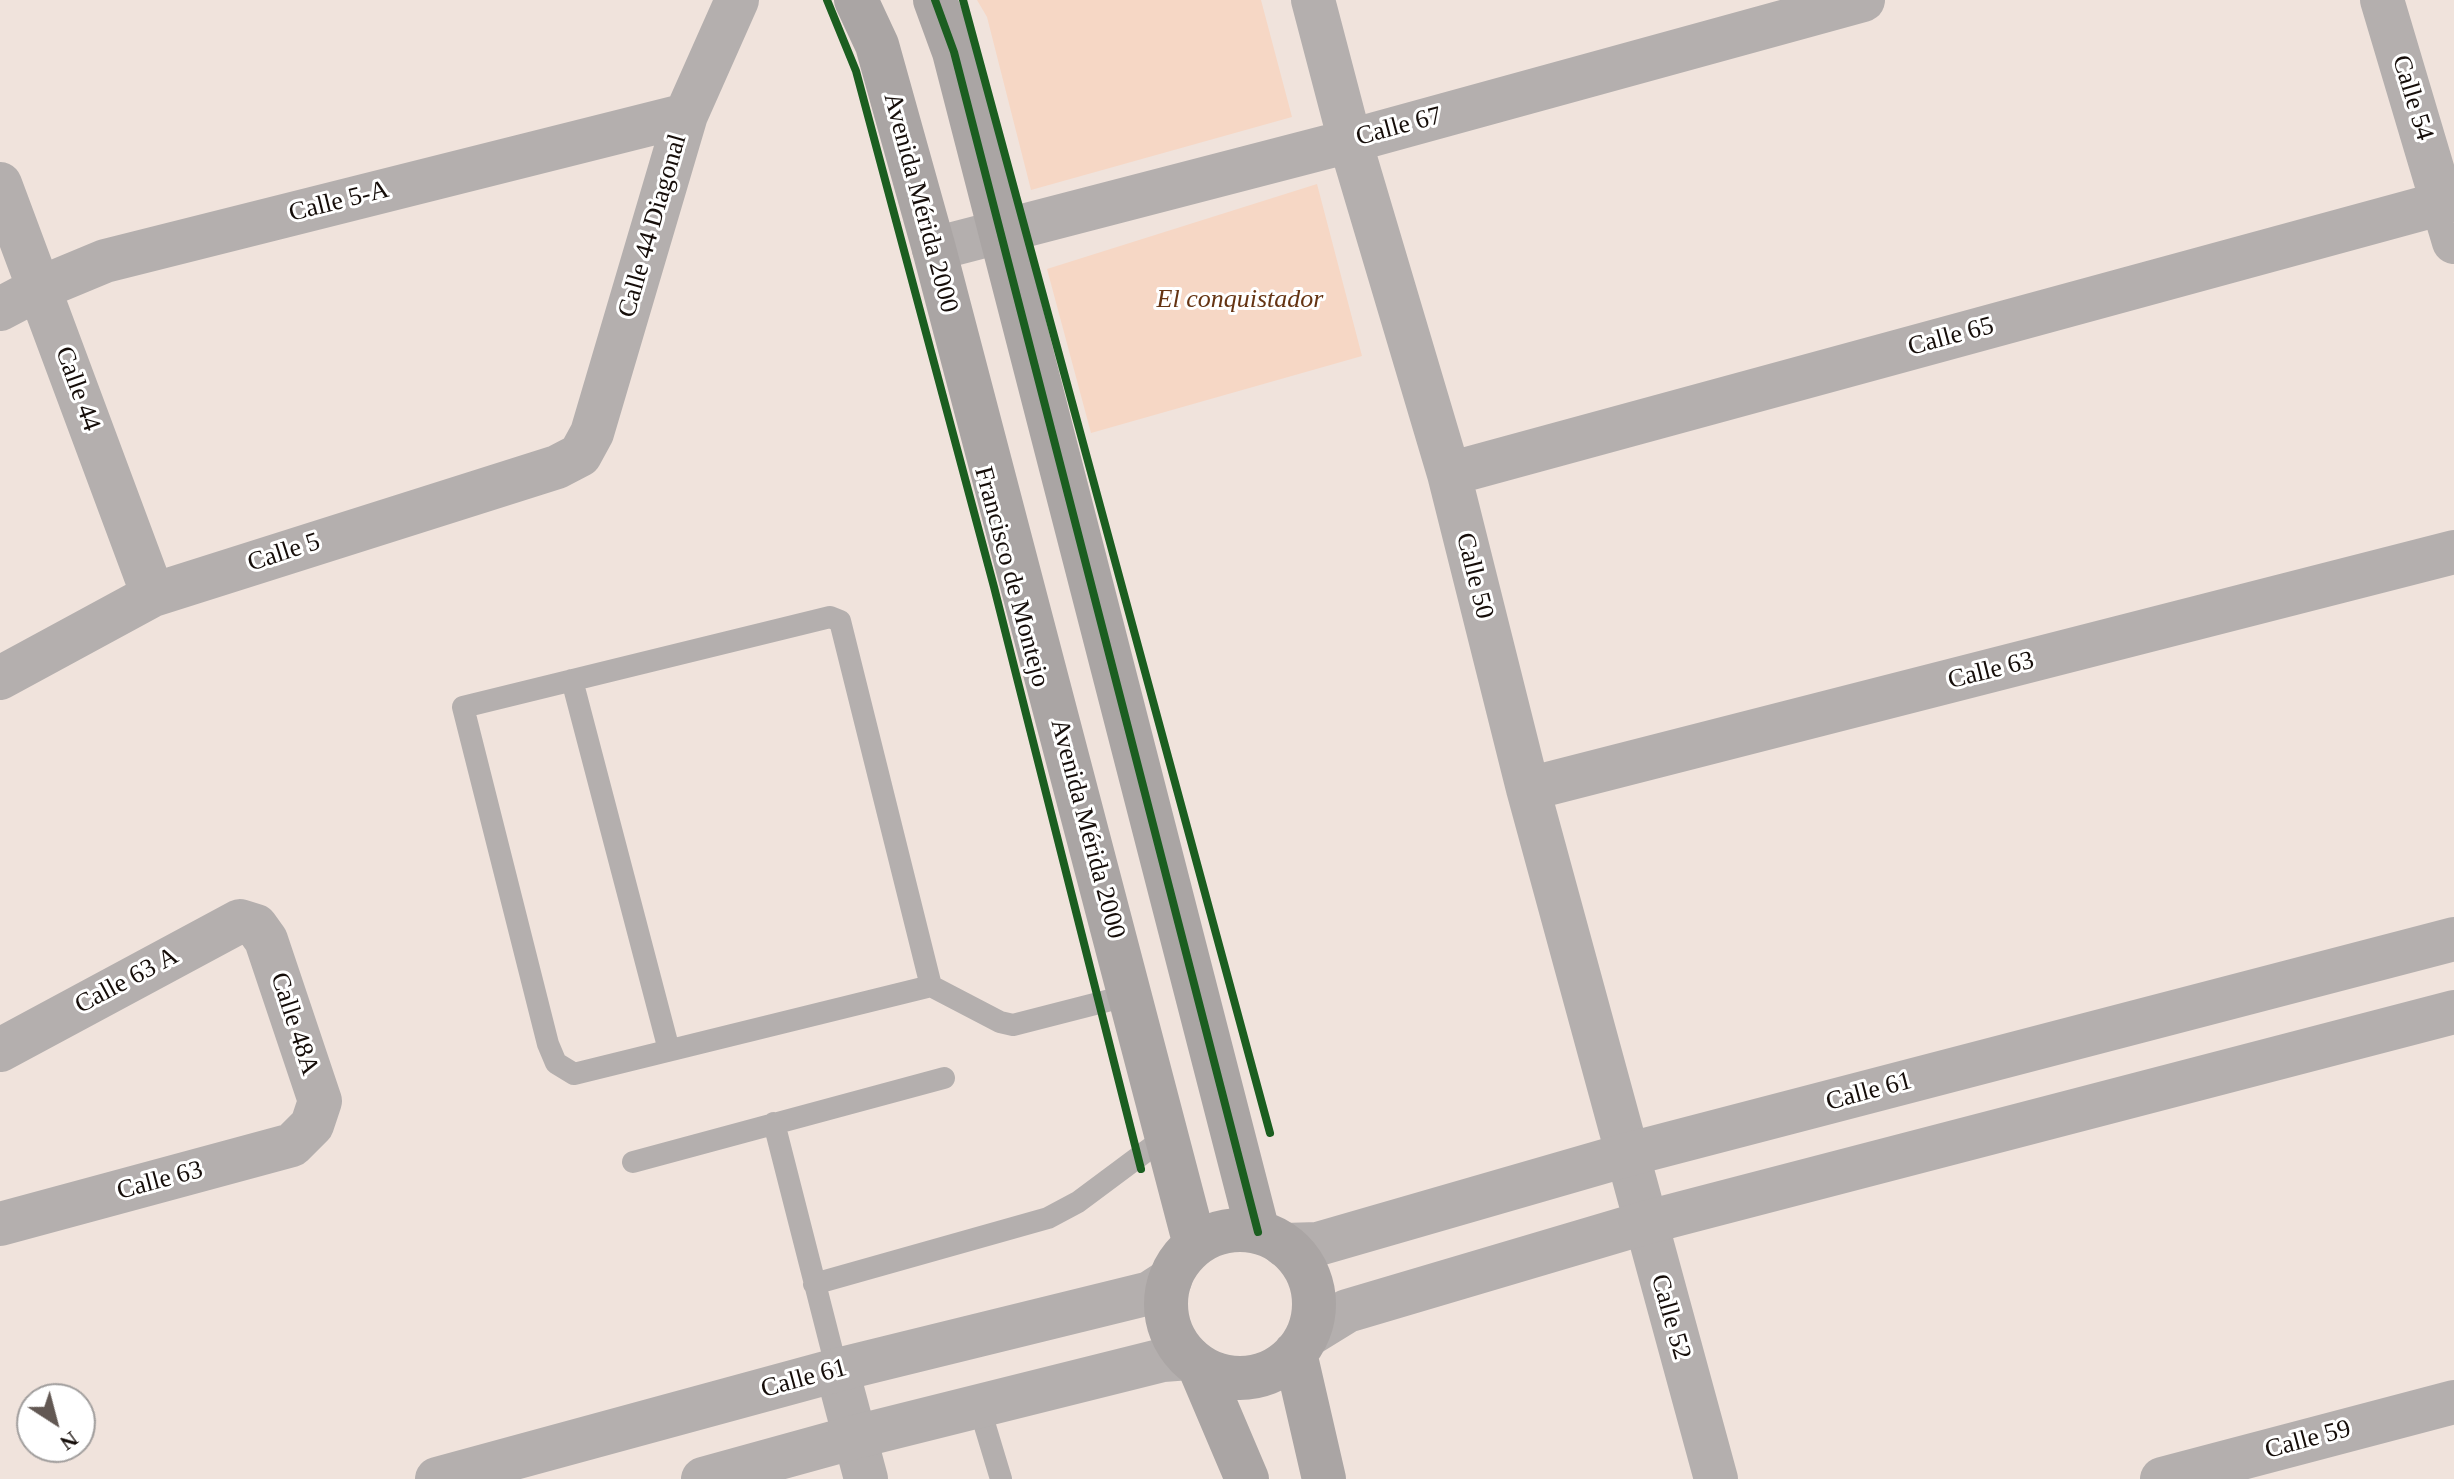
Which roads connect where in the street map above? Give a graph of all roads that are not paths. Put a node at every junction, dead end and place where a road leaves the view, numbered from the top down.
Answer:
1 (737, 0) edge
2 (856, 0) edge
3 (935, 0) edge
4 (1313, 0) edge
5 (1863, 0) edge
6 (2382, 0) edge
7 (686, 115) junction
8 (1350, 141) junction
9 (0, 184) edge
10 (2450, 215) edge
11 (999, 234) junction
12 (934, 249) junction
13 (40, 288) junction
14 (0, 309) edge
15 (580, 455) joint
16 (1449, 474) junction
17 (2454, 552) edge
18 (153, 595) junction
19 (0, 678) edge
20 (572, 680) junction
21 (1528, 789) junction
22 (256, 926) joint
23 (2454, 939) edge
24 (931, 986) junction
25 (1130, 995) junction
26 (2454, 1012) edge
27 (0, 1050) edge
28 (669, 1050) junction
29 (944, 1078) dead end
30 (774, 1123) junction
31 (312, 1125) joint
32 (1168, 1135) junction
33 (1626, 1155) junction
34 (633, 1162) dead end
35 (1644, 1223) junction
36 (0, 1224) edge
37 (1271, 1238) junction
38 (1195, 1245) junction
39 (1170, 1280) junction
40 (814, 1284) junction
41 (1301, 1344) junction
42 (1194, 1362) junction
43 (837, 1370) junction
44 (2454, 1402) edge
45 (979, 1406) junction
46 (855, 1437) junction
47 (437, 1479) edge
48 (703, 1479) edge
49 (866, 1479) edge
50 (1001, 1479) edge
51 (1247, 1479) edge
52 (1324, 1479) edge
53 (1716, 1479) edge
54 (2162, 1479) edge

1 - 7 street, Calle 44 Diagonal
2 - 12 main road, Avenida Mérida 2000
3 - 11 main road
4 - 8 street, Calle 50
5 - 8 street, Calle 67
6 - 10 street, Calle 54
7 - 13 street, Calle 5-A
7 - 15 street, Calle 44 Diagonal
8 - 11 street, Calle 67
8 - 16 street, Calle 50
9 - 13 street, Calle 44
10 - 16 street, Calle 65
11 - 12 street, Calle 67
11 - 37 main road
12 - 25 main road, Avenida Mérida 2000
13 - 14 street, Calle 5-A
13 - 18 street, Calle 44
15 - 18 street, Calle 5
16 - 21 street, Calle 50
17 - 21 street, Calle 63
18 - 19 street, Calle 5
20 - 24 lane
20 - 28 lane
20 - 28 lane
21 - 33 street, Calle 50
22 - 27 street, Calle 63 A
22 - 31 street, Calle 48A
23 - 33 street, Calle 61
24 - 25 lane
24 - 28 lane
25 - 32 main road, Avenida Mérida 2000
26 - 35 street
29 - 30 lane
30 - 34 lane
30 - 40 lane
31 - 36 street, Calle 63
32 - 38 main road, Avenida Mérida 2000
32 - 40 lane
33 - 35 street, Calle 52
33 - 37 street, Calle 61
35 - 41 street
35 - 53 street, Calle 52
37 - 38 main road
37 - 41 main road
38 - 39 main road
39 - 42 main road
39 - 43 street, Calle 61
40 - 43 lane
41 - 42 main road
41 - 52 main road
42 - 45 street
42 - 51 main road
43 - 46 street
43 - 47 street, Calle 61
44 - 54 street, Calle 59
45 - 46 street
45 - 50 lane
46 - 48 street
46 - 49 street

